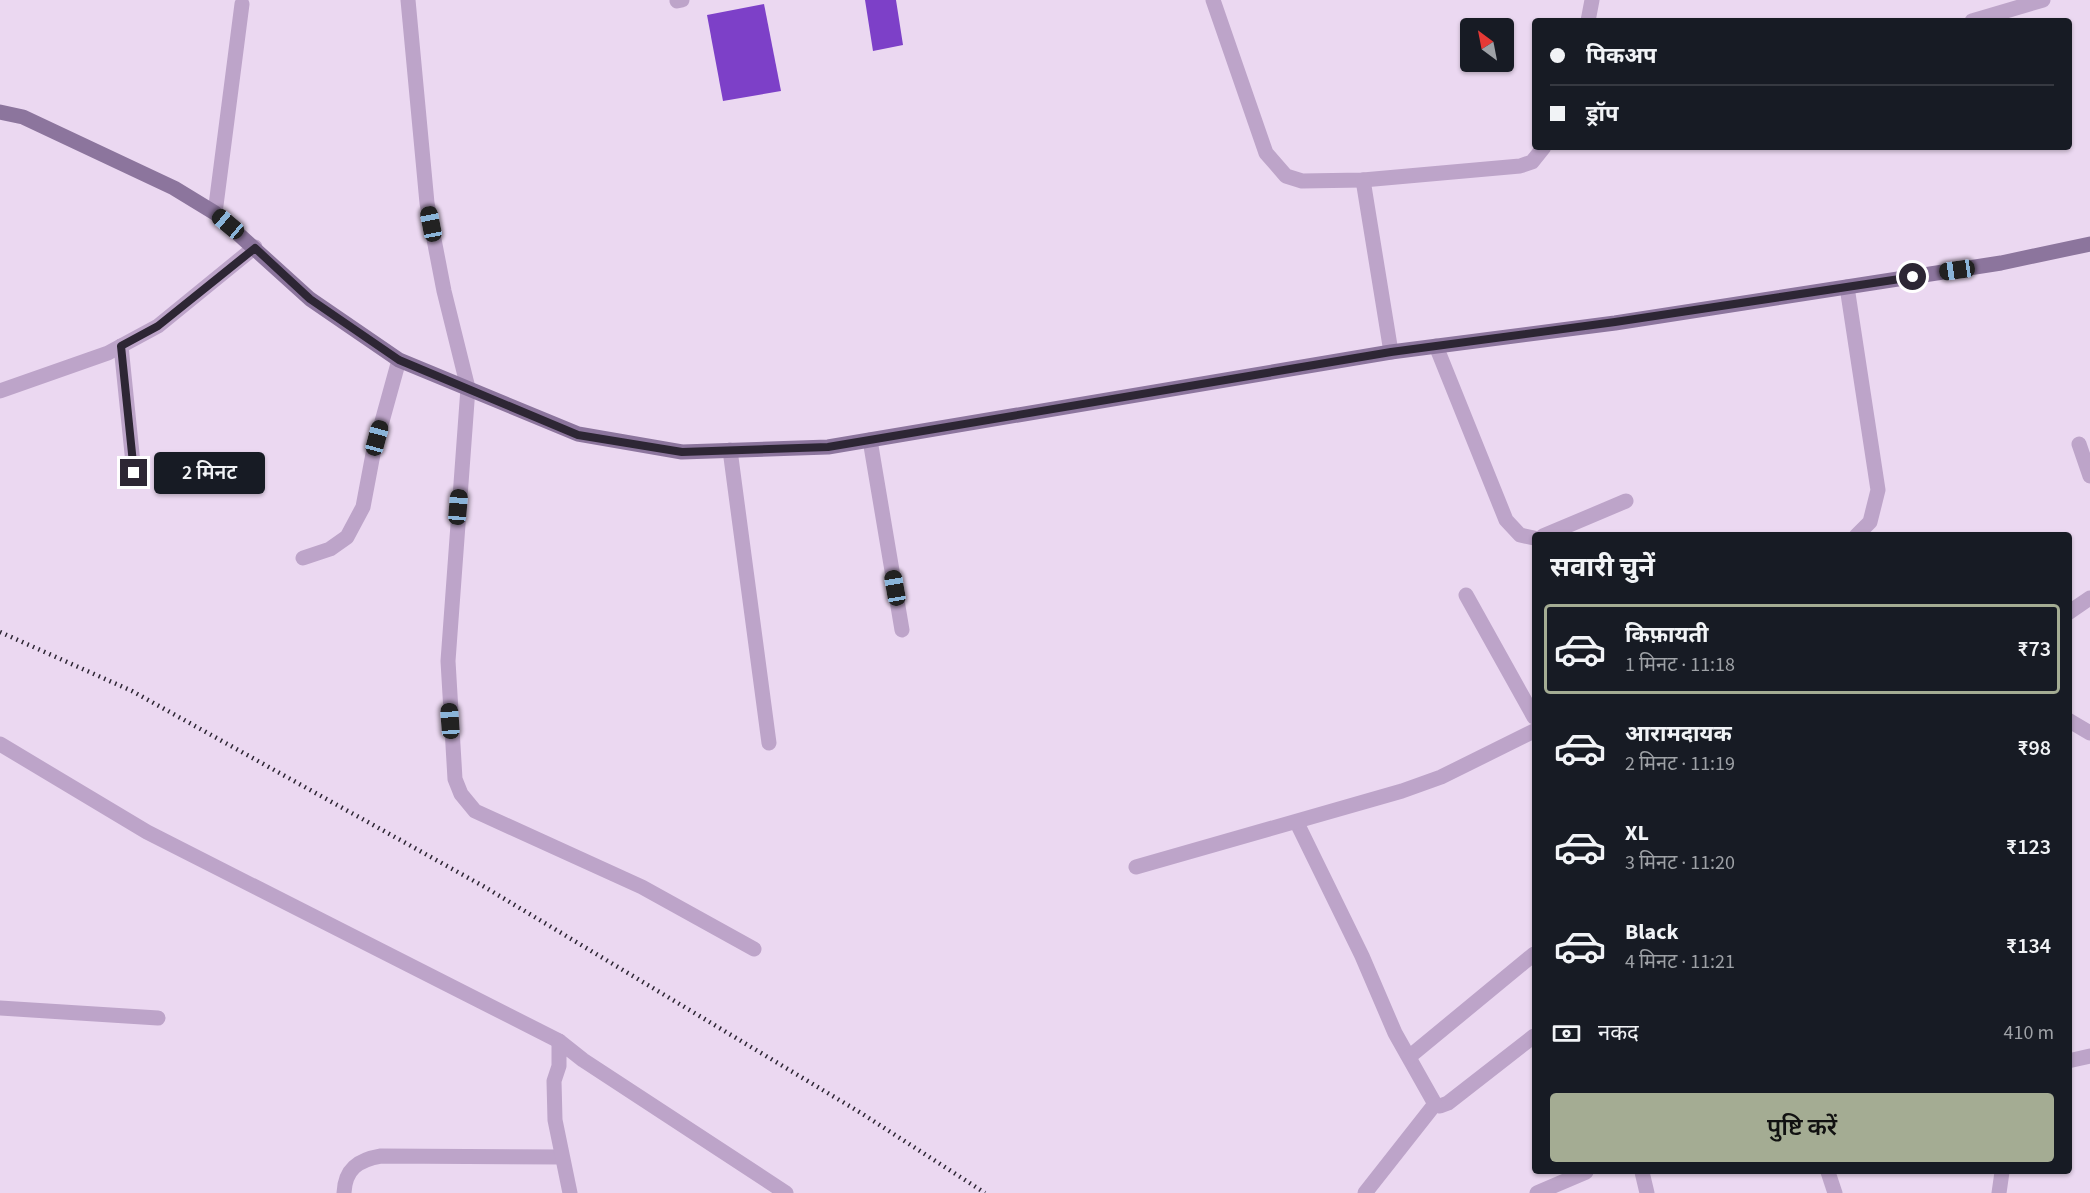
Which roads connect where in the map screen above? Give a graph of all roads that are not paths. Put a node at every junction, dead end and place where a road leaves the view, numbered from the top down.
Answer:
1 (408, 0) edge
2 (1213, 0) edge
3 (1592, 0) edge
4 (2043, 0) edge
5 (242, 4) dead end
6 (1589, 18) edge
7 (1982, 18) edge
8 (0, 112) edge
9 (1542, 150) edge
10 (1363, 180) junction
11 (214, 213) junction
12 (2090, 244) edge
13 (255, 248) junction
14 (1846, 287) junction
15 (121, 346) junction
16 (1436, 346) junction
17 (1391, 352) junction
18 (399, 360) junction
19 (468, 388) junction
20 (0, 391) edge
21 (870, 440) junction
22 (2079, 444) dead end
23 (730, 450) junction
24 (134, 473) dead end
25 (2090, 476) edge
26 (1626, 501) dead end
27 (1552, 532) edge
28 (1860, 532) edge
29 (1532, 538) edge
30 (303, 558) dead end
31 (1466, 595) dead end
32 (2090, 598) edge
33 (2072, 610) edge
34 (902, 630) dead end
35 (1532, 713) edge
36 (2072, 722) edge
37 (1532, 732) edge
38 (2090, 733) edge
39 (769, 743) dead end
40 (0, 744) edge
41 (1297, 823) junction
42 (1136, 867) dead end
43 (754, 949) dead end
44 (1532, 956) edge
45 (0, 1008) edge
46 (158, 1018) dead end
47 (1532, 1038) edge
48 (559, 1041) junction
49 (2090, 1056) edge
50 (1409, 1058) junction
51 (2072, 1060) edge
52 (1435, 1104) junction
53 (561, 1157) junction
54 (1581, 1174) edge
55 (1642, 1174) edge
56 (1829, 1174) edge
57 (2002, 1174) edge
58 (344, 1193) edge
59 (570, 1193) edge
60 (786, 1193) edge
61 (1365, 1193) edge
62 (1537, 1193) edge
63 (1647, 1193) edge
64 (1835, 1193) edge
65 (1999, 1193) edge

1 - 19 street
2 - 10 street
3 - 6 street
4 - 7 street
5 - 11 street
8 - 11 street
9 - 10 street
10 - 17 street
11 - 13 street
12 - 14 street
13 - 15 street
13 - 18 street
14 - 16 street
14 - 28 street
15 - 20 street
15 - 24 street
16 - 17 street
16 - 29 street
17 - 21 street
18 - 19 street
18 - 30 street
19 - 23 street
19 - 43 street
21 - 23 street
21 - 34 street
22 - 25 street
23 - 39 street
26 - 27 street
31 - 35 street
32 - 33 street
36 - 38 street
37 - 41 street
40 - 48 street
41 - 42 street
41 - 50 street
44 - 50 street
45 - 46 street
47 - 52 street
48 - 53 street
48 - 60 street
49 - 51 street
50 - 52 street
52 - 61 street
53 - 58 street
53 - 59 street
54 - 62 street
55 - 63 street
56 - 64 street
57 - 65 street

